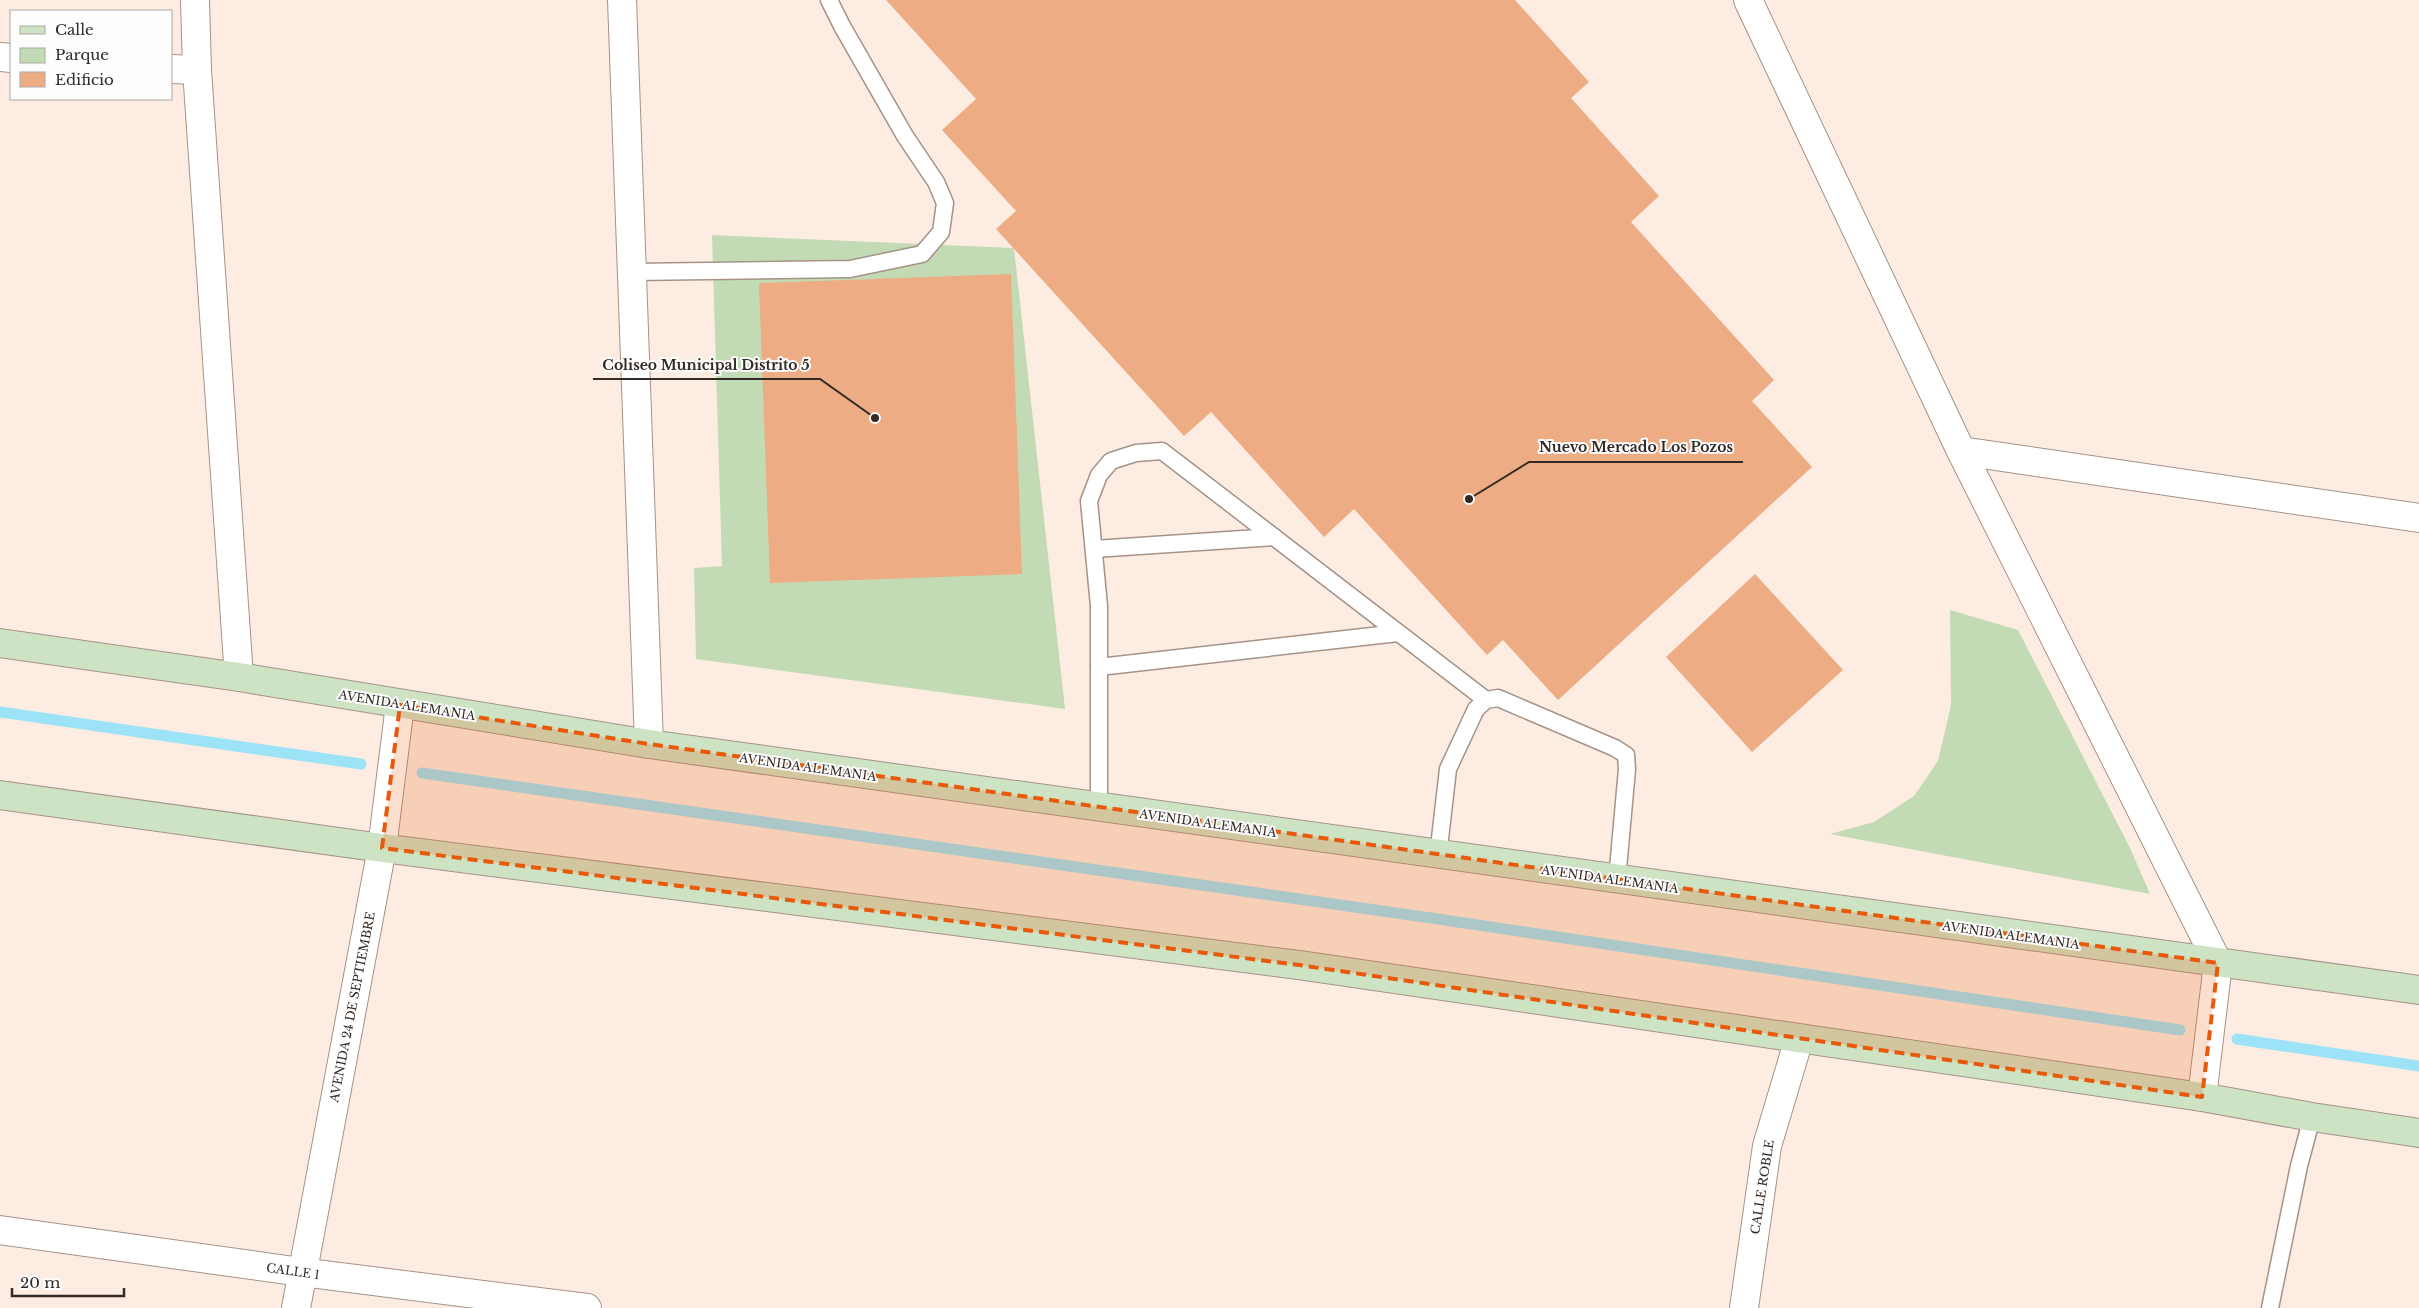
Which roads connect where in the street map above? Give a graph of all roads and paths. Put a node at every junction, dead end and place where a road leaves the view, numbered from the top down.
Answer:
1 (195, 0) edge
2 (622, 0) edge
3 (829, 0) edge
4 (1748, 0) edge
5 (184, 70) edge
6 (632, 272) junction
7 (1961, 451) junction
8 (2419, 518) edge
9 (1274, 537) junction
10 (1094, 549) junction
11 (1398, 633) junction
12 (0, 643) edge
13 (1099, 667) junction
14 (239, 677) junction
15 (1486, 700) junction
16 (400, 705) junction
17 (649, 744) junction
18 (0, 795) edge
19 (1099, 808) junction
20 (382, 848) junction
21 (1438, 856) junction
22 (1617, 880) junction
23 (2218, 963) junction
24 (2419, 990) edge
25 (1799, 1039) junction
26 (2202, 1097) junction
27 (2312, 1117) junction
28 (2419, 1133) edge
29 (0, 1230) edge
30 (301, 1272) junction
31 (296, 1308) edge
32 (587, 1308) edge
33 (1744, 1308) edge
34 (2270, 1308) edge

1 - 5 street
2 - 6 street
3 - 6 lane
4 - 7 street
5 - 14 street
6 - 17 street
7 - 8 street
7 - 23 street
9 - 10 lane
9 - 10 lane
9 - 11 lane
10 - 13 lane
11 - 13 lane
11 - 15 lane
12 - 14 main road, AVENIDA ALEMANIA
13 - 19 lane
14 - 16 main road, AVENIDA ALEMANIA
15 - 21 lane
15 - 22 lane
16 - 17 main road, AVENIDA ALEMANIA
16 - 20 street, AVENIDA 24 DE SEPTIEMBRE
17 - 19 main road, AVENIDA ALEMANIA
18 - 20 main road
19 - 21 main road, AVENIDA ALEMANIA
20 - 25 main road
20 - 30 street, AVENIDA 24 DE SEPTIEMBRE
21 - 22 main road, AVENIDA ALEMANIA
22 - 23 main road, AVENIDA ALEMANIA
23 - 24 main road, AVENIDA ALEMANIA
23 - 26 street
25 - 26 main road
25 - 33 street, CALLE ROBLE
26 - 27 main road
27 - 28 main road
27 - 34 lane
29 - 30 street, CALLE 1
30 - 31 street, AVENIDA 24 DE SEPTIEMBRE
30 - 32 street, CALLE 1

